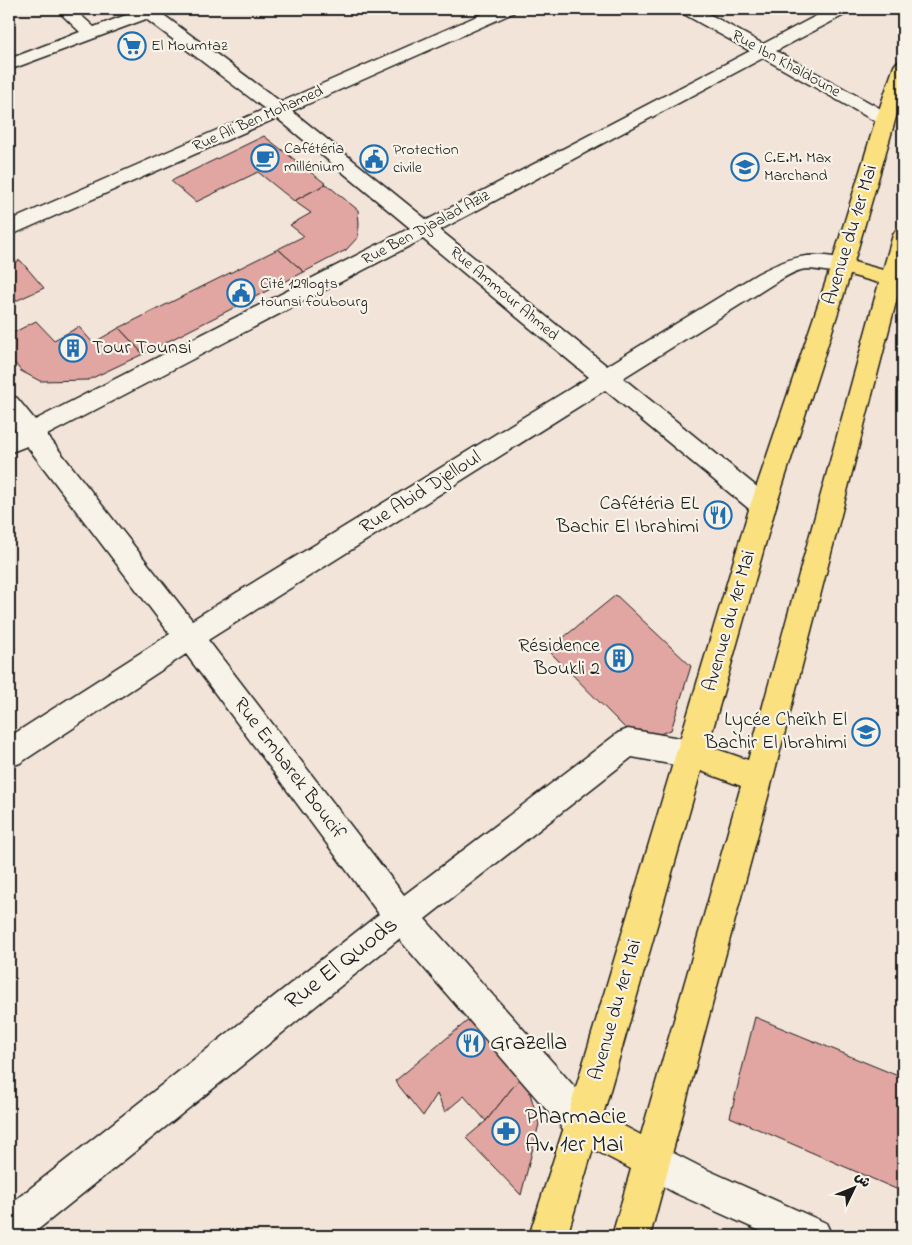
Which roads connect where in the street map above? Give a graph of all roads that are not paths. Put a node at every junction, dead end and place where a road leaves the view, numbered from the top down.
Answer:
1 (64, 9) edge
2 (507, 9) edge
3 (688, 9) edge
4 (842, 9) edge
5 (153, 10) edge
6 (92, 34) junction
7 (761, 51) junction
8 (9, 65) edge
9 (903, 66) edge
10 (278, 109) junction
11 (885, 119) junction
12 (9, 229) edge
13 (426, 229) junction
14 (903, 235) edge
15 (842, 266) junction
16 (891, 279) junction
17 (606, 378) junction
18 (9, 404) edge
19 (20, 438) edge
20 (763, 506) junction
21 (190, 637) junction
22 (9, 753) edge
23 (691, 754) junction
24 (758, 778) junction
25 (401, 917) junction
26 (583, 1124) junction
27 (652, 1160) junction
28 (9, 1228) edge
29 (548, 1236) edge
30 (631, 1236) edge
31 (813, 1236) edge

1 - 6 street
2 - 10 street, Rue Ali Ben Mohamed
3 - 7 street, Rue Ibn Khaldoune
4 - 7 street, Rue Ben Djaalad Aziz
5 - 6 street
5 - 10 street, Rue Ammour Ahmed
6 - 8 street
7 - 11 street, Rue Ibn Khaldoune
7 - 13 street, Rue Ben Djaalad Aziz
9 - 11 main road, Avenue du 1er Mai
10 - 12 street, Rue Ali Ben Mohamed
10 - 13 street, Rue Ammour Ahmed
11 - 15 main road, Avenue du 1er Mai
13 - 17 street, Rue Ammour Ahmed
13 - 19 street, Rue Ben Djaalad Aziz
14 - 16 main road
15 - 16 main road
15 - 17 street, Rue Abid Djelloul
15 - 20 main road, Avenue du 1er Mai
16 - 24 main road
17 - 20 street, Rue Ammour Ahmed
17 - 21 street, Rue Abid Djelloul
18 - 19 street, Rue Embarek Boucif
19 - 21 street, Rue Embarek Boucif
20 - 23 main road, Avenue du 1er Mai
21 - 22 street, Rue Abid Djelloul
21 - 25 street, Rue Embarek Boucif
23 - 24 main road
23 - 25 street, Rue El Quods
23 - 26 main road, Avenue du 1er Mai
24 - 27 main road
25 - 26 street, Rue Embarek Boucif
25 - 28 street, Rue El Quods
26 - 27 main road
26 - 29 main road, Avenue du 1er Mai
27 - 30 main road
27 - 31 street

